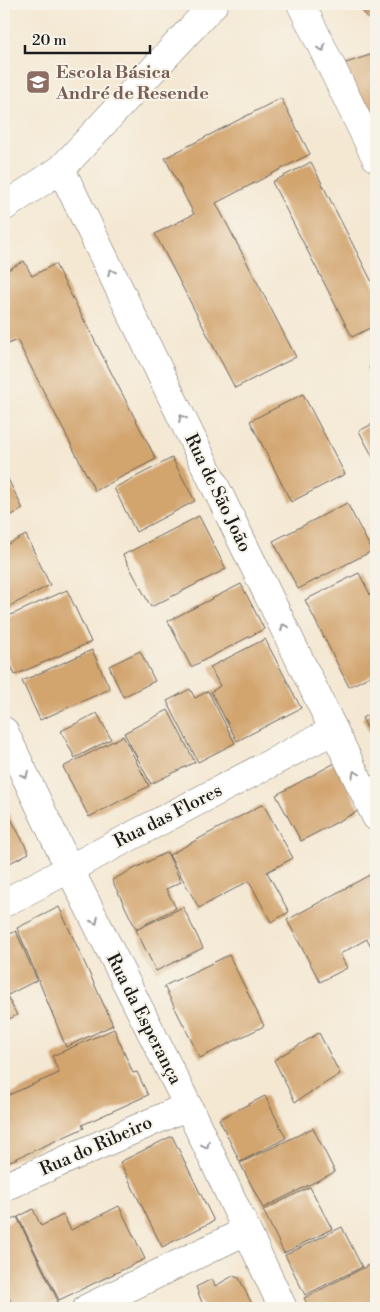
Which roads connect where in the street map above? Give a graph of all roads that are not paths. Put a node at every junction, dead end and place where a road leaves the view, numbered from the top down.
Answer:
1 (214, 4) edge
2 (300, 4) edge
3 (376, 158) edge
4 (61, 169) junction
5 (4, 207) edge
6 (4, 730) edge
7 (334, 730) junction
8 (376, 817) edge
9 (69, 868) junction
10 (4, 903) edge
11 (188, 1106) junction
12 (4, 1187) edge
13 (246, 1231) junction
14 (87, 1308) edge
15 (283, 1308) edge

1 - 4 street
2 -> 3 street
4 - 5 street
7 -> 4 street, Rua de São João
6 -> 9 street, Rua da Esperança
8 -> 7 street, Rua de São João
7 - 9 street, Rua das Flores
9 - 10 street, Rua das Flores
9 -> 11 street, Rua da Esperança
11 - 12 street, Rua do Ribeiro
11 -> 13 street, Rua da Esperança
13 - 14 street
13 - 15 street, Rua da Esperança

